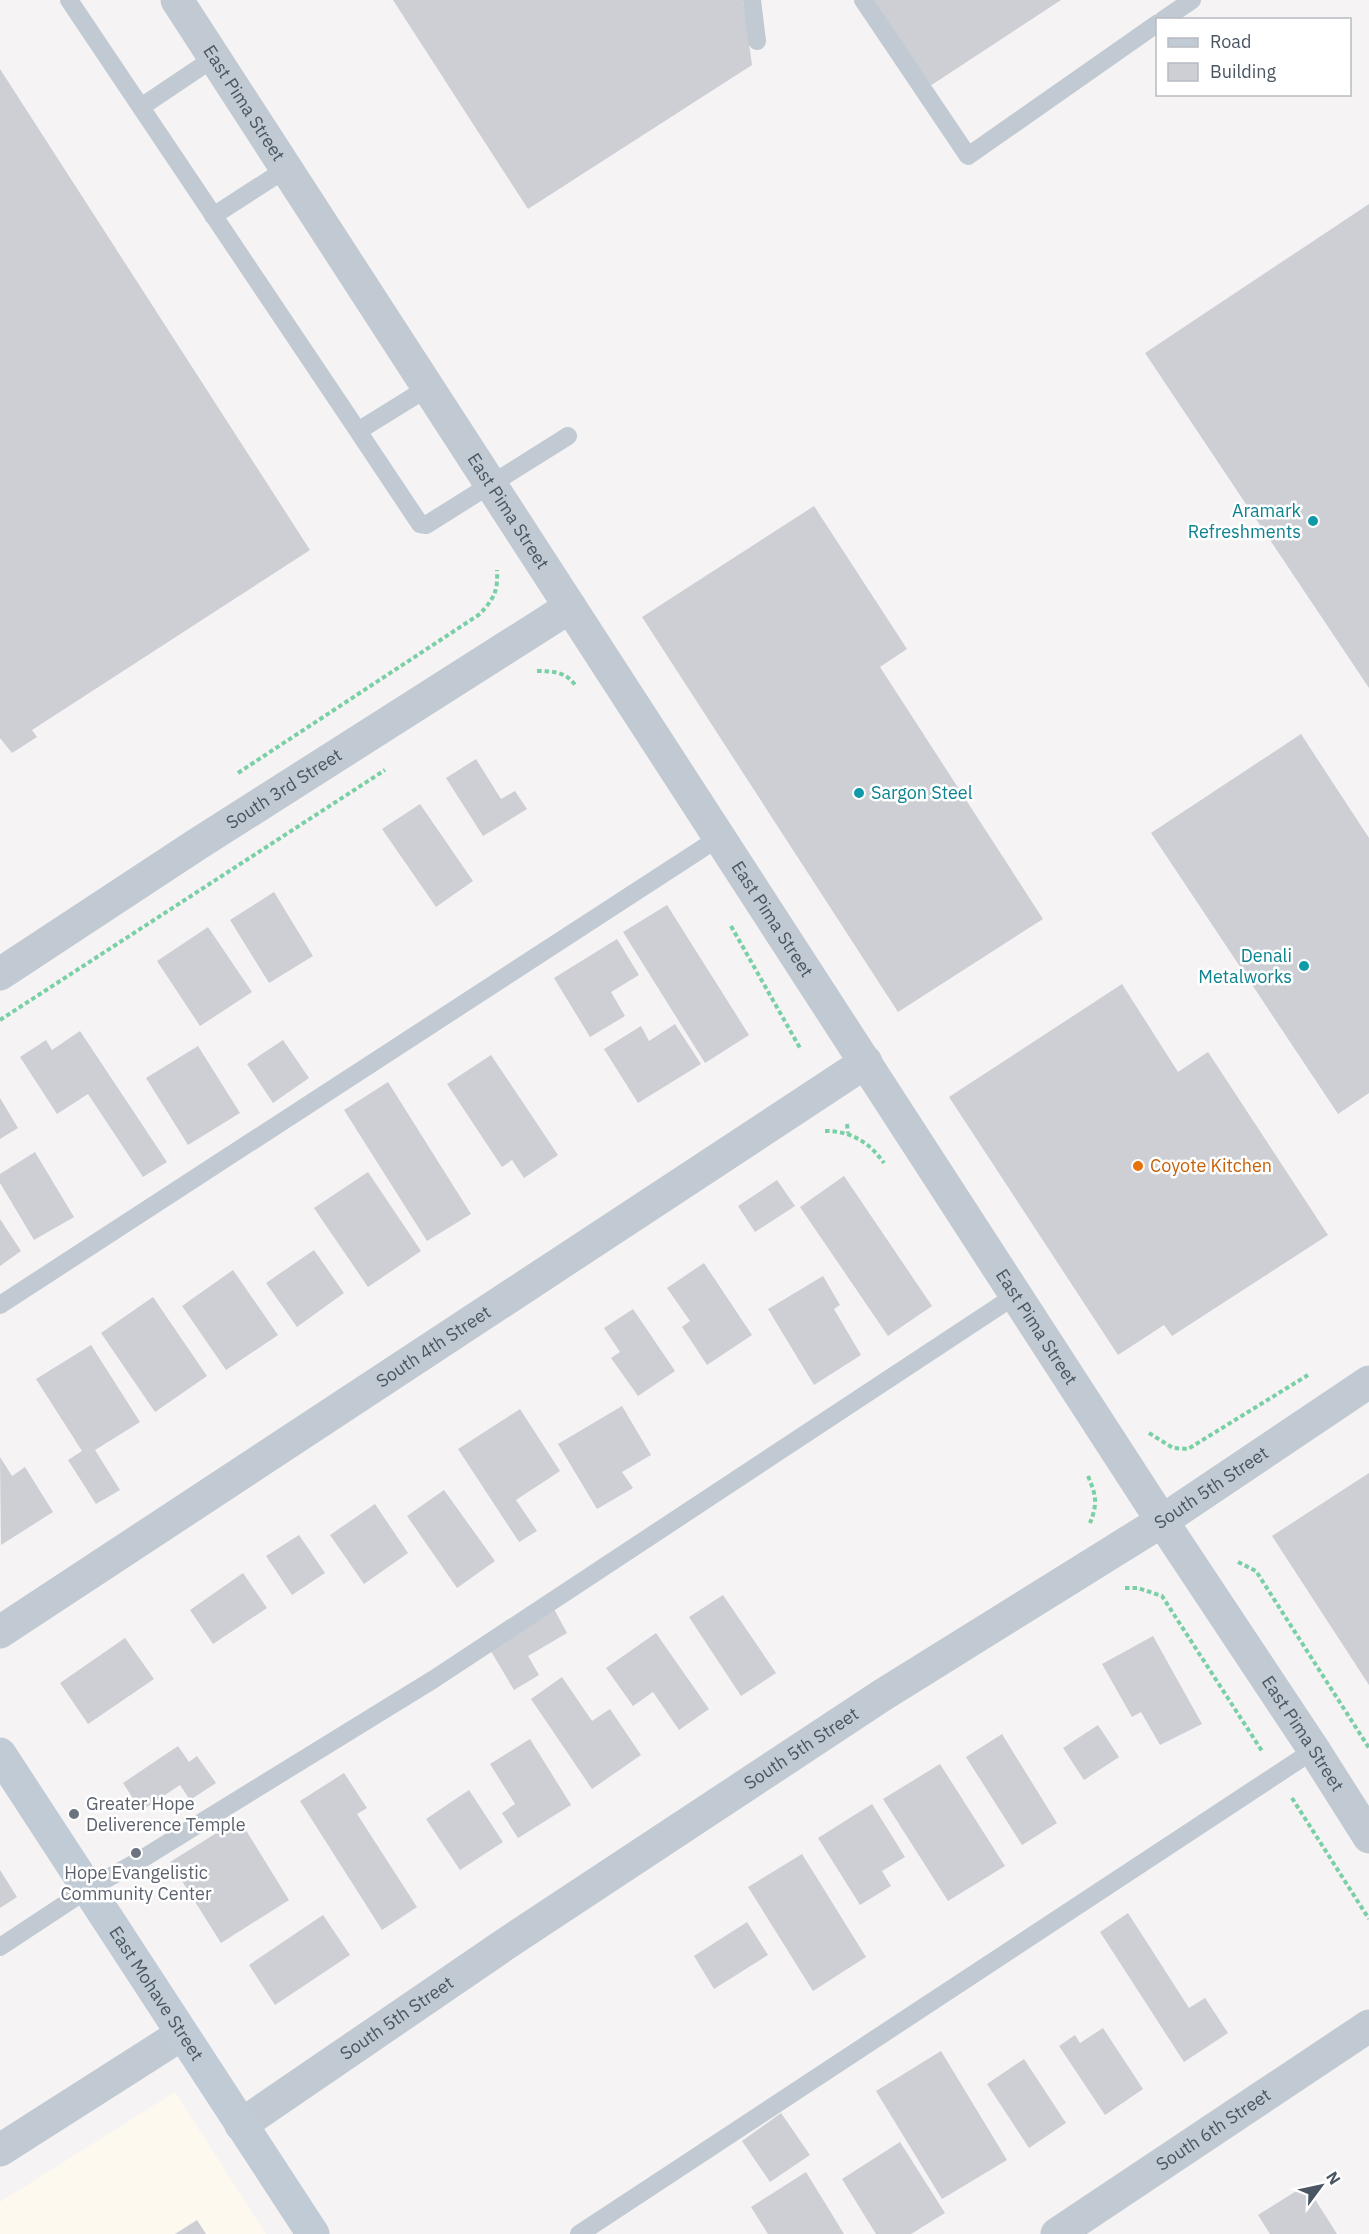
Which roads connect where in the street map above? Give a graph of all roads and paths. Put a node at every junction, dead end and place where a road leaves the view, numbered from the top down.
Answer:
1 (69, 0) edge
2 (177, 0) edge
3 (752, 0) edge
4 (863, 0) edge
5 (1192, 0) edge
6 (1166, 18) edge
7 (1156, 24) edge
8 (758, 41) dead end
9 (214, 58) junction
10 (141, 106) junction
11 (286, 169) junction
12 (213, 216) junction
13 (429, 387) junction
14 (358, 431) junction
15 (568, 436) dead end
16 (491, 485) junction
17 (497, 570) dead end
18 (570, 608) junction
19 (537, 671) dead end
20 (576, 686) dead end
21 (387, 768) dead end
22 (233, 776) dead end
23 (720, 837) junction
24 (728, 920) dead end
25 (0, 974) edge
26 (0, 1020) edge
27 (800, 1048) dead end
28 (866, 1062) junction
29 (848, 1124) dead end
30 (848, 1134) junction
31 (816, 1137) dead end
32 (886, 1164) dead end
33 (1016, 1295) junction
34 (0, 1305) edge
35 (1308, 1375) dead end
36 (1369, 1382) edge
37 (1143, 1424) dead end
38 (1168, 1445) junction
39 (1165, 1451) dead end
40 (1082, 1468) dead end
41 (1162, 1521) junction
42 (1086, 1532) dead end
43 (1238, 1562) dead end
44 (1125, 1588) dead end
45 (0, 1632) edge
46 (1369, 1748) edge
47 (1314, 1750) junction
48 (0, 1754) edge
49 (1277, 1775) junction
50 (1369, 1837) edge
51 (88, 1889) junction
52 (1369, 1919) edge
53 (0, 1947) edge
54 (1369, 2026) edge
55 (182, 2034) junction
56 (241, 2125) junction
57 (0, 2150) edge
58 (313, 2234) edge
59 (579, 2234) edge
60 (1058, 2234) edge

1 - 10 lane
2 - 9 street, East Pima Street
3 - 8 lane
4 - 7 lane
5 - 6 lane
9 - 10 lane
9 - 11 street, East Pima Street
10 - 12 lane
11 - 12 lane
11 - 13 street, East Pima Street
12 - 14 lane
13 - 14 lane
13 - 16 street, East Pima Street
14 - 16 lane
15 - 16 lane
16 - 18 street, East Pima Street
17 - 22 path
18 - 23 street, East Pima Street
18 - 25 street, South 3rd Street
19 - 20 path
21 - 26 path
23 - 28 street, East Pima Street
23 - 34 lane
24 - 27 path
28 - 33 street, East Pima Street
28 - 45 street, South 4th Street
29 - 30 path
30 - 31 path
30 - 32 path
33 - 41 street, East Pima Street
33 - 51 lane
35 - 38 path
36 - 41 street, South 5th Street
37 - 38 path
38 - 39 path
40 - 42 path
41 - 47 street, East Pima Street
41 - 56 street, South 5th Street
43 - 46 path
44 - 49 path
47 - 49 lane
47 - 50 street, East Pima Street
48 - 51 street, East Mohave Street
49 - 52 path
49 - 59 lane
51 - 53 lane
51 - 55 street, East Mohave Street
54 - 60 street, South 6th Street
55 - 56 street, East Mohave Street
55 - 57 street
56 - 58 street, East Mohave Street

